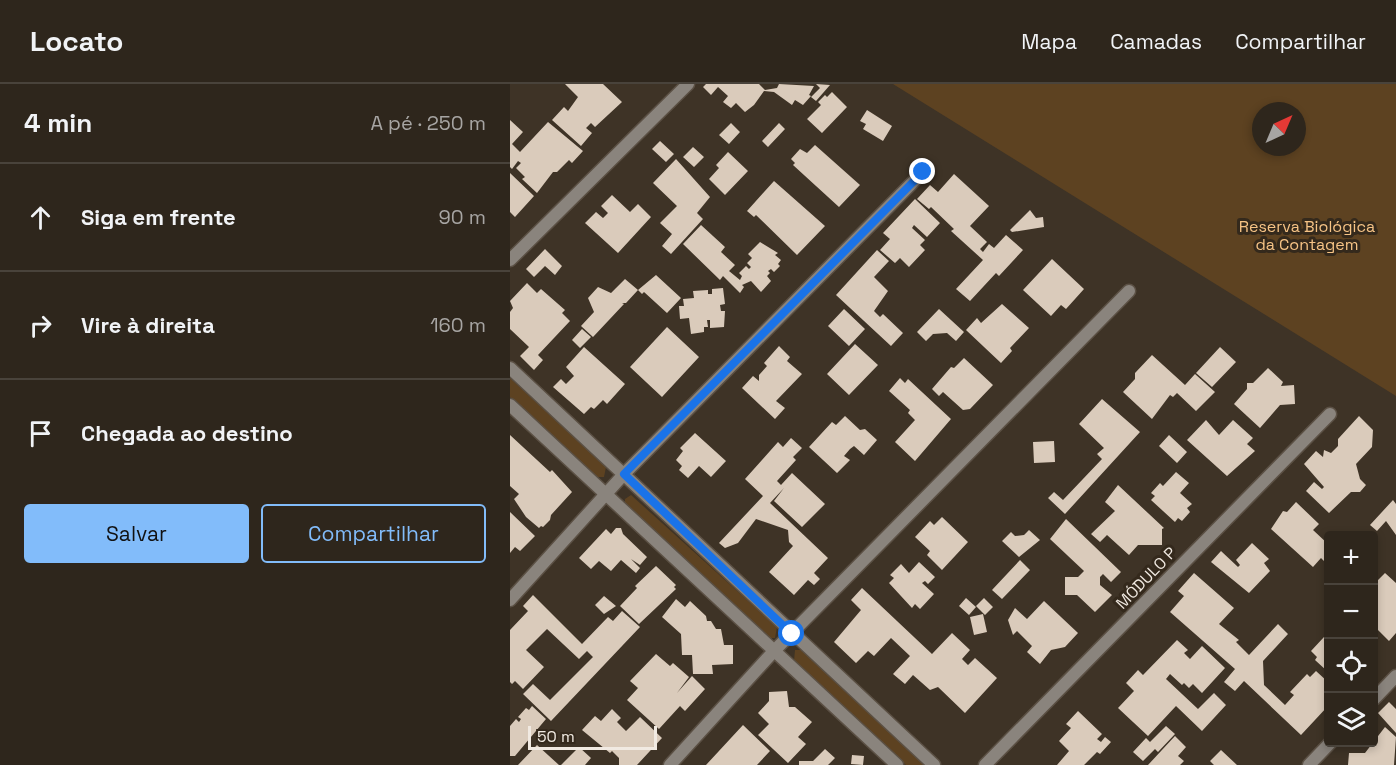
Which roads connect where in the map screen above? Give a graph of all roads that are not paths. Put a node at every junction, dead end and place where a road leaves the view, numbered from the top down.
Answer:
1 (688, 84) edge
2 (923, 172) dead end
3 (510, 260) edge
4 (1129, 291) dead end
5 (510, 368) edge
6 (510, 405) edge
7 (1330, 414) dead end
8 (624, 474) junction
9 (605, 494) junction
10 (510, 600) edge
11 (792, 634) junction
12 (774, 651) junction
13 (1396, 676) edge
14 (1378, 695) edge
15 (1326, 747) edge
16 (670, 765) edge
17 (897, 765) edge
18 (934, 765) edge
19 (985, 765) edge
20 (1310, 765) edge

1 - 3 street
2 - 8 street
4 - 11 street
5 - 8 street
6 - 9 street
7 - 19 street, MÓDULO P
8 - 9 street
8 - 11 street
9 - 10 street
9 - 12 street
11 - 12 street
11 - 18 street
12 - 16 street
12 - 17 street
13 - 14 street
15 - 20 street

